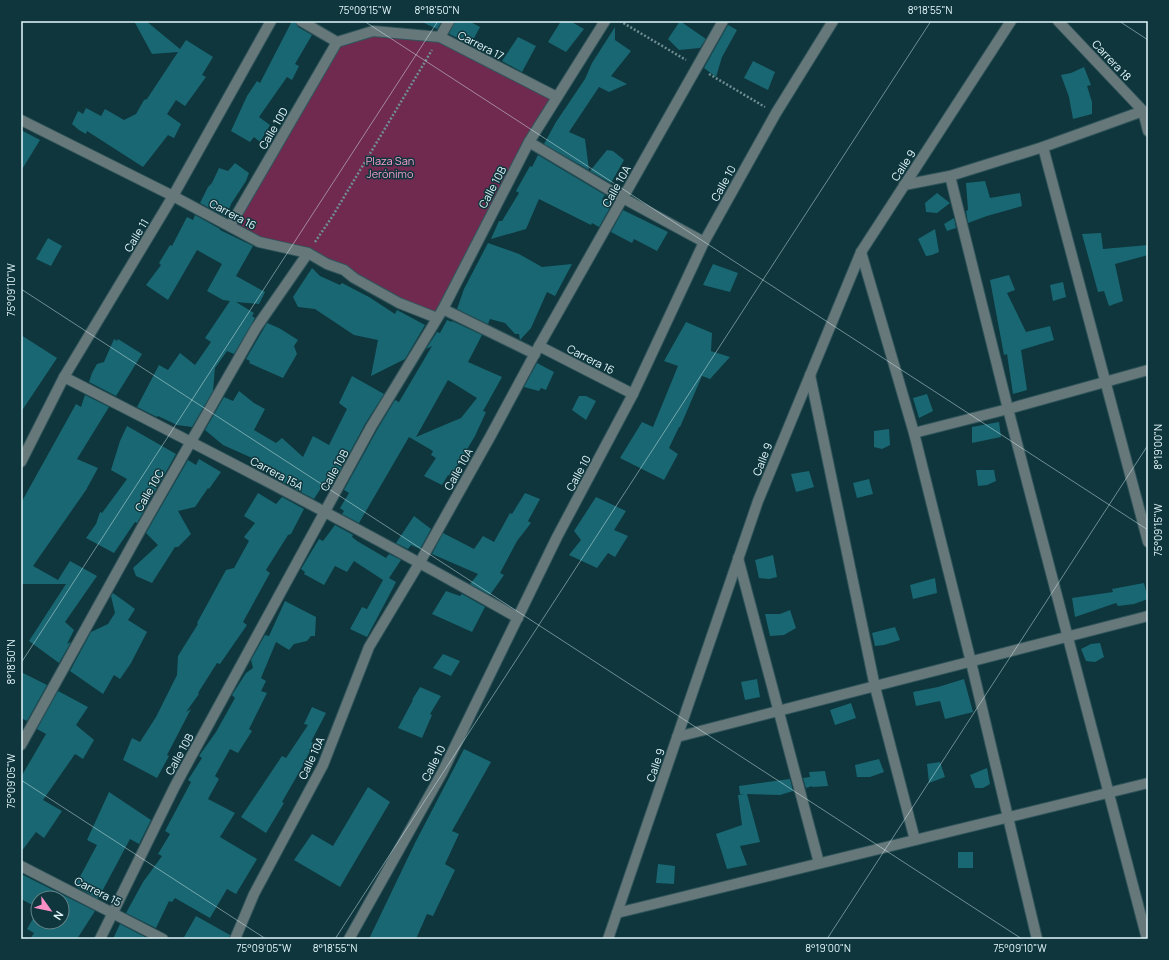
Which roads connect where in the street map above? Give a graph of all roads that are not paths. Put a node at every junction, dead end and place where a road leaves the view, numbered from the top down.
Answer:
1 (271, 21) edge
2 (301, 21) edge
3 (449, 21) edge
4 (605, 21) edge
5 (723, 21) edge
6 (833, 21) edge
7 (1011, 21) edge
8 (1058, 21) edge
9 (440, 37) junction
10 (337, 42) junction
11 (558, 97) junction
12 (1146, 114) edge
13 (21, 120) edge
14 (1148, 131) edge
15 (529, 142) junction
16 (1043, 147) junction
17 (950, 176) junction
18 (904, 186) junction
19 (173, 196) junction
20 (623, 198) junction
21 (230, 226) junction
22 (704, 242) junction
23 (861, 252) junction
24 (308, 253) junction
25 (440, 314) junction
26 (537, 350) junction
27 (1148, 370) edge
28 (810, 374) junction
29 (64, 377) junction
30 (1106, 383) junction
31 (633, 394) junction
32 (1008, 409) junction
33 (914, 433) junction
34 (191, 442) junction
35 (21, 462) edge
36 (324, 512) junction
37 (1148, 542) edge
38 (738, 558) junction
39 (420, 562) junction
40 (1148, 616) edge
41 (518, 618) junction
42 (1068, 637) junction
43 (971, 662) junction
44 (875, 686) junction
45 (778, 711) junction
46 (677, 738) junction
47 (21, 745) edge
48 (1148, 783) edge
49 (1108, 792) junction
50 (1008, 817) junction
51 (914, 840) junction
52 (819, 863) junction
53 (21, 866) edge
54 (114, 912) junction
55 (617, 913) junction
56 (100, 939) edge
57 (163, 939) edge
58 (235, 939) edge
59 (349, 939) edge
60 (608, 939) edge
61 (1037, 939) edge
62 (1147, 939) edge

1 - 19 street, Calle 11
2 - 10 street
3 - 9 street
4 - 11 street, Calle 10B
5 - 20 street, Calle 10A
6 - 22 street, Calle 10
7 - 18 street, Calle 9
8 - 12 street, Carrera 18
9 - 10 street, Carrera 17
9 - 11 street, Carrera 17
10 - 21 street, Calle 10D
11 - 15 street, Calle 10B
12 - 14 street
12 - 16 street
13 - 19 street, Carrera 16
15 - 20 street
15 - 25 street, Calle 10B
16 - 17 street
16 - 30 street
17 - 18 street
17 - 32 street
18 - 23 street, Calle 9
19 - 21 street, Carrera 16
19 - 29 street, Calle 11
20 - 22 street
20 - 26 street, Calle 10A
21 - 24 street, Carrera 16
22 - 31 street, Calle 10
23 - 28 street, Calle 9
23 - 33 street
24 - 25 street, Carrera 16
24 - 34 street, Calle 10C
25 - 26 street, Carrera 16
25 - 36 street, Calle 10B
26 - 31 street, Carrera 16
26 - 39 street, Calle 10A
27 - 30 street
28 - 38 street, Calle 9
28 - 44 street
29 - 34 street, Carrera 15A
29 - 35 street, Calle 11
30 - 32 street
30 - 37 street
31 - 41 street, Calle 10
32 - 33 street
32 - 42 street
33 - 43 street
34 - 36 street, Carrera 15A
34 - 47 street, Calle 10C
36 - 39 street, Carrera 15A
36 - 54 street, Calle 10B
38 - 45 street
38 - 46 street, Calle 9
39 - 41 street, Carrera 15A
39 - 58 street, Calle 10A
40 - 42 street
41 - 59 street, Calle 10
42 - 43 street
42 - 49 street
43 - 44 street
43 - 50 street
44 - 45 street
44 - 51 street
45 - 46 street
45 - 52 street
46 - 55 street, Calle 9
48 - 49 street
49 - 50 street
49 - 62 street
50 - 51 street
50 - 61 street
51 - 52 street
52 - 55 street
53 - 54 street, Carrera 15
54 - 56 street, Calle 10B
54 - 57 street, Carrera 15
55 - 60 street, Calle 9

